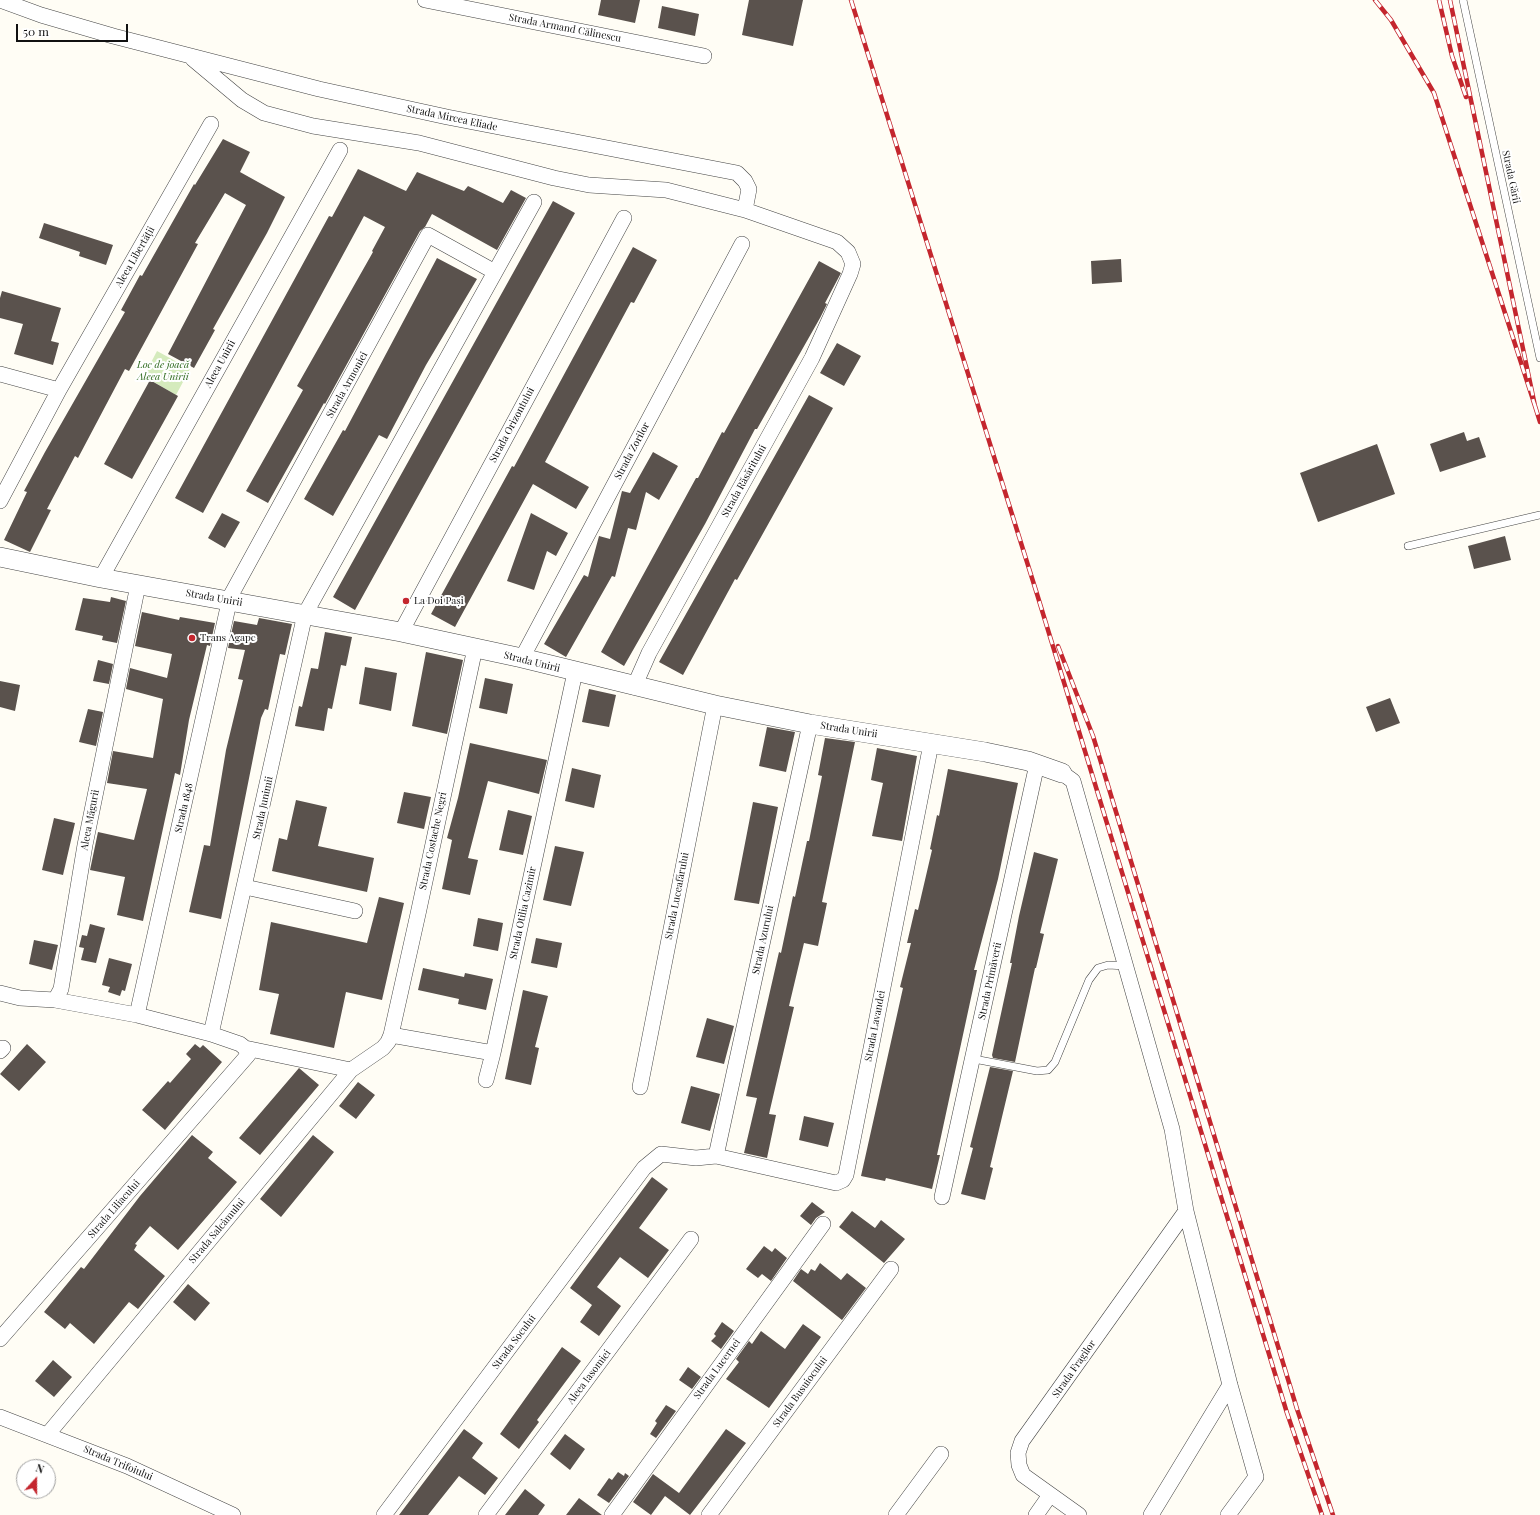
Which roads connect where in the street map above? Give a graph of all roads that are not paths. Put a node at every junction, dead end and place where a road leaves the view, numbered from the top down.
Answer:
1 (0, 0) edge
2 (425, 0) edge
3 (1463, 0) edge
4 (190, 56) junction
5 (704, 56) dead end
6 (211, 124) dead end
7 (340, 150) dead end
8 (534, 202) dead end
9 (745, 210) junction
10 (624, 218) dead end
11 (742, 244) dead end
12 (495, 272) junction
13 (1540, 358) edge
14 (0, 374) edge
15 (59, 390) junction
16 (0, 501) edge
17 (1540, 515) edge
18 (1408, 546) dead end
19 (0, 557) edge
20 (101, 578) junction
21 (138, 585) junction
22 (232, 601) junction
23 (305, 614) junction
24 (401, 632) junction
25 (474, 648) junction
26 (522, 658) junction
27 (575, 672) junction
28 (634, 687) junction
29 (715, 705) junction
30 (810, 724) junction
31 (931, 744) junction
32 (1037, 764) junction
33 (1062, 773) joint
34 (245, 887) junction
35 (355, 911) dead end
36 (1126, 966) junction
37 (0, 993) edge
38 (55, 1000) junction
39 (137, 1015) junction
40 (211, 1034) junction
41 (391, 1035) junction
42 (245, 1048) junction
43 (493, 1053) junction
44 (974, 1059) junction
45 (351, 1070) junction
46 (486, 1080) dead end
47 (640, 1087) dead end
48 (716, 1156) junction
49 (942, 1197) dead end
50 (1186, 1211) junction
51 (823, 1224) dead end
52 (691, 1239) dead end
53 (891, 1268) dead end
54 (0, 1339) edge
55 (1230, 1385) junction
56 (0, 1417) edge
57 (48, 1434) junction
58 (941, 1454) dead end
59 (1050, 1495) junction
60 (233, 1515) edge
61 (384, 1515) edge
62 (486, 1515) edge
63 (612, 1515) edge
64 (709, 1515) edge
65 (896, 1515) edge
66 (1036, 1515) edge
67 (1080, 1515) edge
68 (1151, 1515) edge
69 (1228, 1515) edge

1 - 4 street, Strada Mircea Eliade
2 - 5 street, Strada Armand Călinescu
3 - 13 lane, Strada Gării
4 - 9 street
4 - 9 street, Strada Mircea Eliade
6 - 15 street, Aleea Libertății
7 - 20 street, Aleea Unirii
8 - 12 street
9 - 28 street, Strada Răsăritului
10 - 24 street, Strada Orizontului
11 - 26 street, Strada Zorilor
12 - 22 street, Strada Armoniei
12 - 23 street
14 - 15 street
15 - 16 street, Aleea Libertății
17 - 18 lane
19 - 20 street, Strada Unirii
20 - 21 street, Strada Unirii
21 - 22 street, Strada Unirii
21 - 38 street, Aleea Măgurii
22 - 23 street, Strada Unirii
22 - 39 street, Strada 1848
23 - 24 street, Strada Unirii
23 - 34 street, Strada Junimii
24 - 25 street, Strada Unirii
25 - 26 street, Strada Unirii
25 - 41 street, Strada Costache Negri
26 - 27 street, Strada Unirii
27 - 28 street, Strada Unirii
27 - 43 street, Strada Otilia Cazimir
28 - 29 street, Strada Unirii
29 - 30 street, Strada Unirii
29 - 47 street, Strada Luceafǎrului
30 - 31 street, Strada Unirii
30 - 48 street, Strada Azurului
31 - 32 street, Strada Unirii
31 - 48 street, Strada Lavandei
32 - 33 street, Strada Unirii
32 - 44 street, Strada Primăverii
33 - 36 street
34 - 35 street
34 - 40 street, Strada Junimii
36 - 44 lane
36 - 50 street
37 - 38 street
38 - 39 street
39 - 40 street
40 - 42 street
41 - 43 street
41 - 45 street, Strada Salcâmului
42 - 45 street
42 - 54 street, Strada Liliacului
43 - 46 street, Strada Otilia Cazimir
44 - 49 street, Strada Primăverii
45 - 57 street, Strada Salcâmului
48 - 61 street, Strada Socului
50 - 55 street
50 - 59 street, Strada Fragilor
51 - 63 street, Strada Lucernei
52 - 62 street, Aleea Iasomiei
53 - 64 street, Strada Busuiocului
55 - 68 street
55 - 69 street
56 - 57 street, Strada Trifoiului
57 - 60 street, Strada Trifoiului
58 - 65 street
59 - 66 street
59 - 67 street, Strada Fragilor

